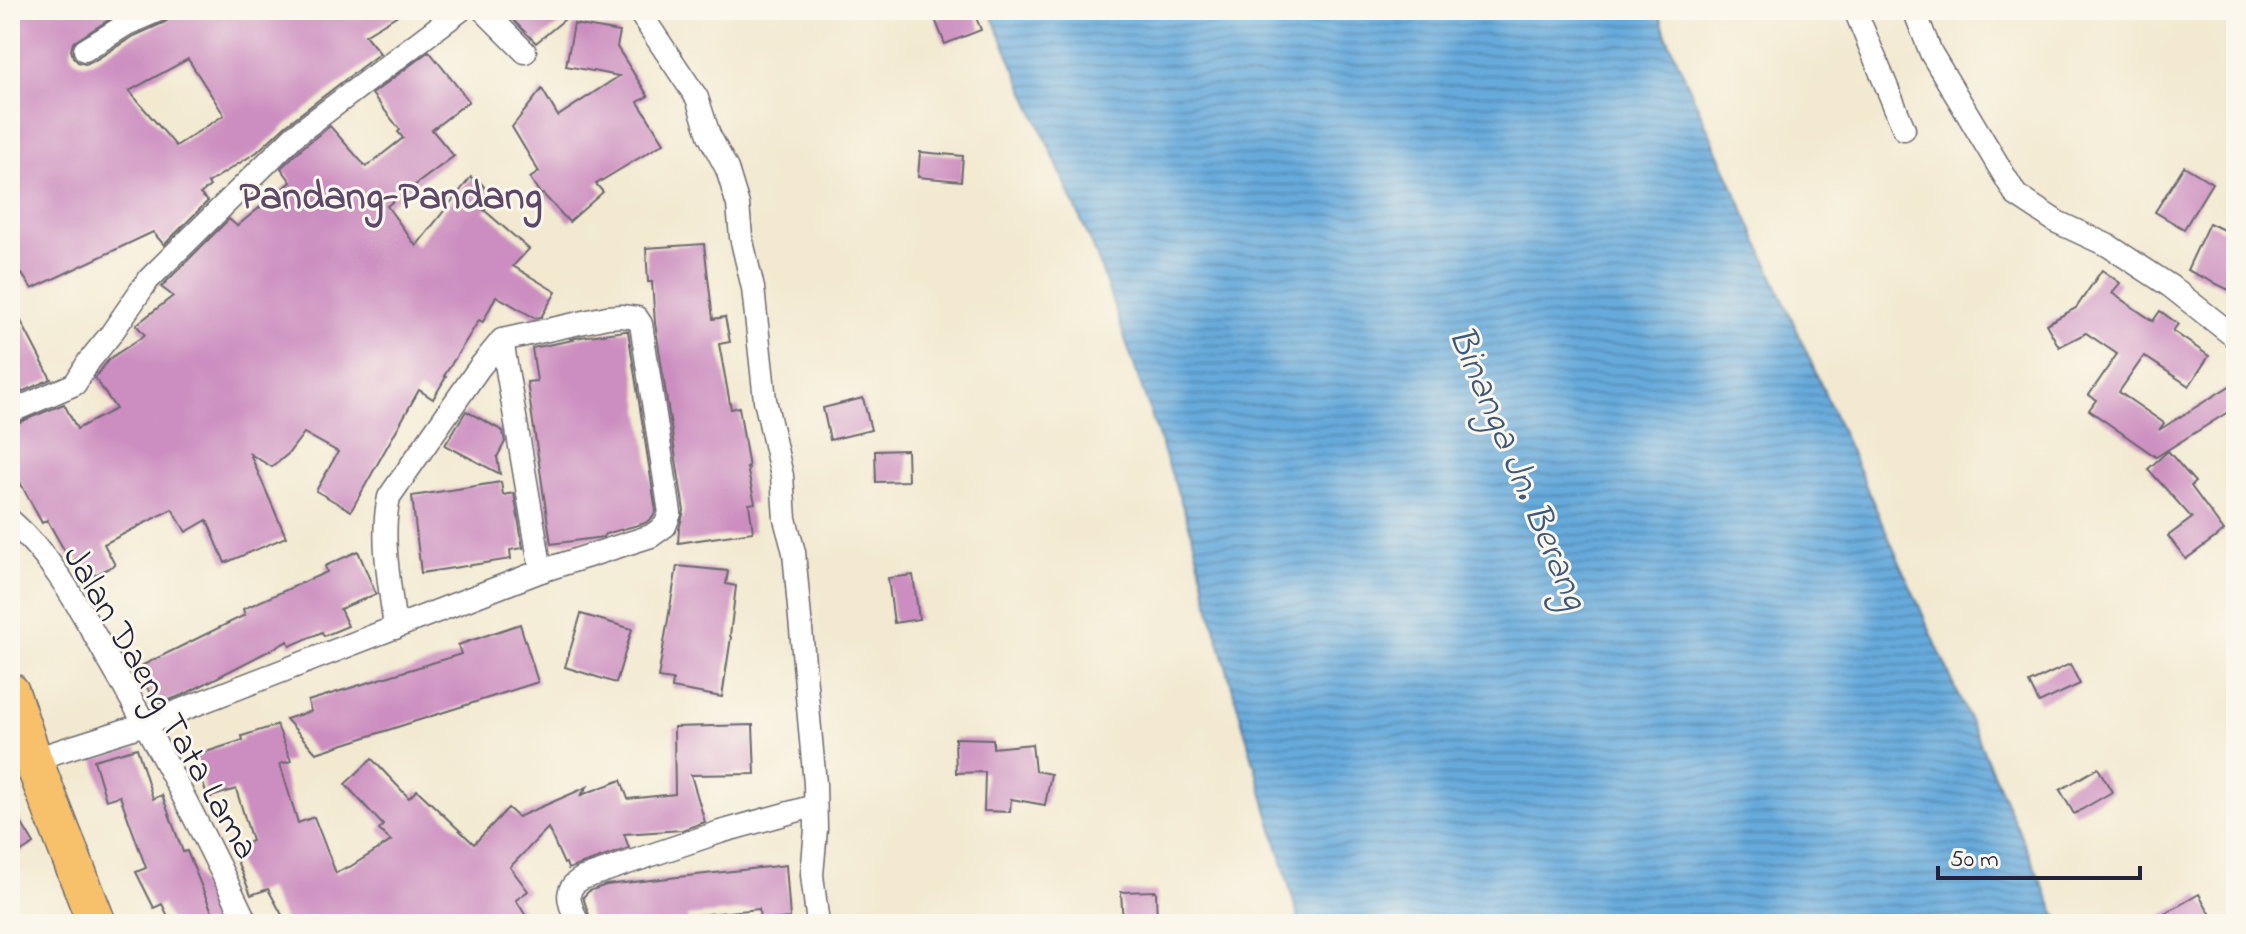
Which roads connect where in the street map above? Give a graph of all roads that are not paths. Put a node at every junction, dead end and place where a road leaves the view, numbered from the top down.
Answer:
1 (159, 10) edge
2 (461, 10) edge
3 (483, 10) edge
4 (638, 10) edge
5 (1855, 10) edge
6 (1914, 10) edge
7 (85, 50) dead end
8 (525, 52) dead end
9 (1904, 129) dead end
10 (2236, 338) edge
11 (502, 340) junction
12 (10, 412) edge
13 (10, 520) edge
14 (541, 571) junction
15 (395, 628) junction
16 (10, 692) edge
17 (145, 724) junction
18 (21, 753) edge
19 (814, 806) junction
20 (76, 924) edge
21 (97, 924) edge
22 (247, 924) edge
23 (578, 924) edge
24 (818, 924) edge

1 - 7 street
2 - 12 street
3 - 8 street
4 - 19 street
5 - 9 street
6 - 10 street
11 - 14 street
11 - 14 street
11 - 15 street
13 - 17 street, Jalan Daeng Tata Lama
14 - 15 street
15 - 17 street
16 - 18 highway
17 - 18 street
17 - 22 street, Jalan Daeng Tata Lama
18 - 20 highway
18 - 21 highway
19 - 23 street
19 - 24 street

